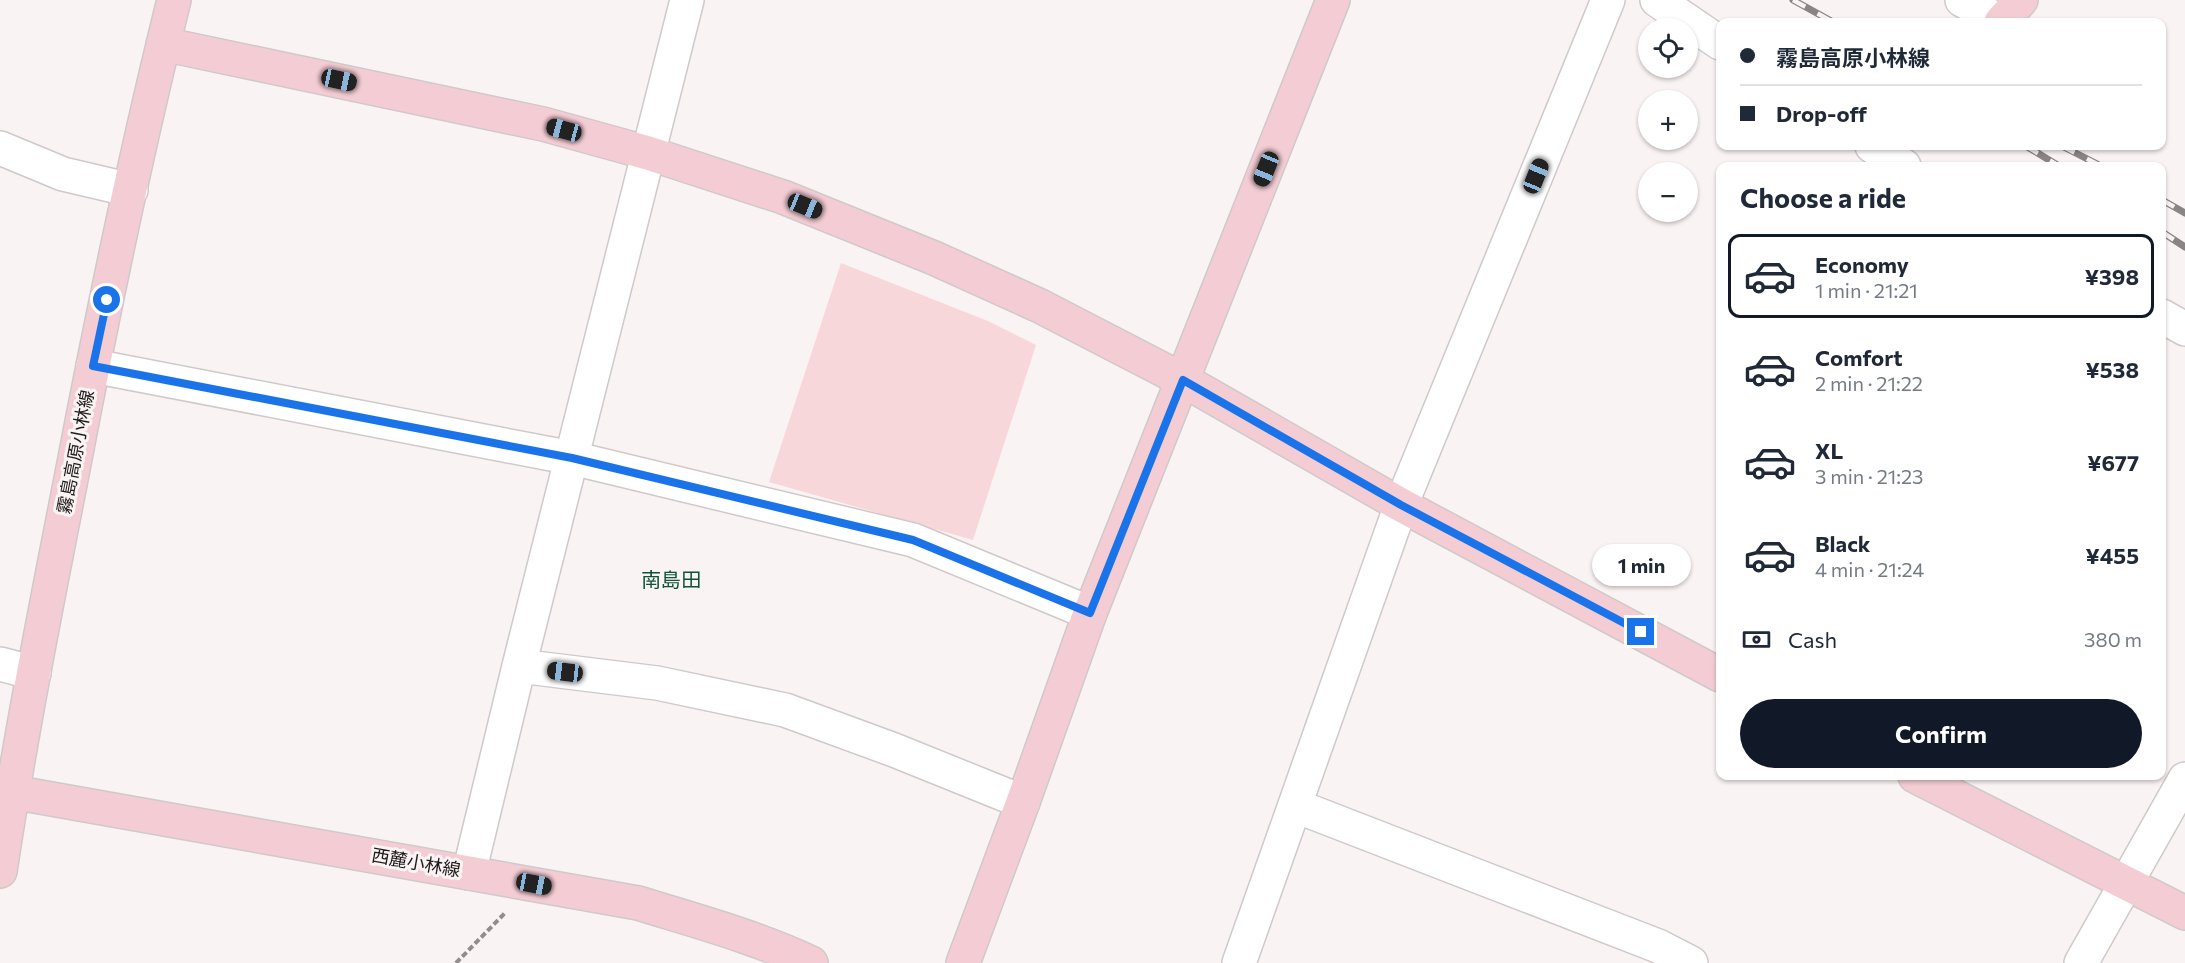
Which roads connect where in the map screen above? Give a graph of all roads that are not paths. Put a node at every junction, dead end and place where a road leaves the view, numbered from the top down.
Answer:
1 (174, 0) edge
2 (687, 0) edge
3 (1333, 0) edge
4 (1608, 0) edge
5 (1657, 0) edge
6 (1962, 0) edge
7 (2011, 11) edge
8 (1716, 40) edge
9 (163, 44) junction
10 (0, 148) edge
11 (1878, 150) edge
12 (648, 153) junction
13 (1898, 162) edge
14 (131, 190) junction
15 (2166, 318) edge
16 (2185, 329) edge
17 (93, 366) junction
18 (1183, 380) junction
19 (572, 458) junction
20 (1401, 505) junction
21 (1090, 613) junction
22 (0, 664) edge
23 (519, 666) junction
24 (34, 673) junction
25 (1716, 673) edge
26 (2185, 779) edge
27 (1923, 780) edge
28 (12, 792) junction
29 (1023, 802) junction
30 (1296, 806) junction
31 (0, 871) edge
32 (469, 873) junction
33 (2126, 883) junction
34 (2185, 913) edge
35 (811, 963) edge
36 (963, 963) edge
37 (1239, 963) edge
38 (1691, 963) edge
39 (2081, 963) edge

1 - 9 street, 霧島高原小林線
2 - 12 street
3 - 18 street
4 - 20 street
5 - 8 street
6 - 7 street
9 - 12 street
9 - 14 street, 霧島高原小林線
10 - 14 street
11 - 13 street
12 - 18 street
12 - 19 street
14 - 17 street, 霧島高原小林線
15 - 16 street
17 - 19 street
17 - 24 street, 霧島高原小林線
18 - 20 street
18 - 21 street
19 - 21 street
19 - 23 street
20 - 25 street
20 - 30 street
21 - 29 street
22 - 24 street
23 - 29 street
23 - 32 street
24 - 28 street, 霧島高原小林線
26 - 33 street
27 - 33 street
28 - 31 street, 霧島高原小林線
28 - 32 street, 西麓小林線
29 - 36 street
30 - 37 street
30 - 38 street
32 - 35 street, 西麓小林線
33 - 34 street
33 - 39 street

